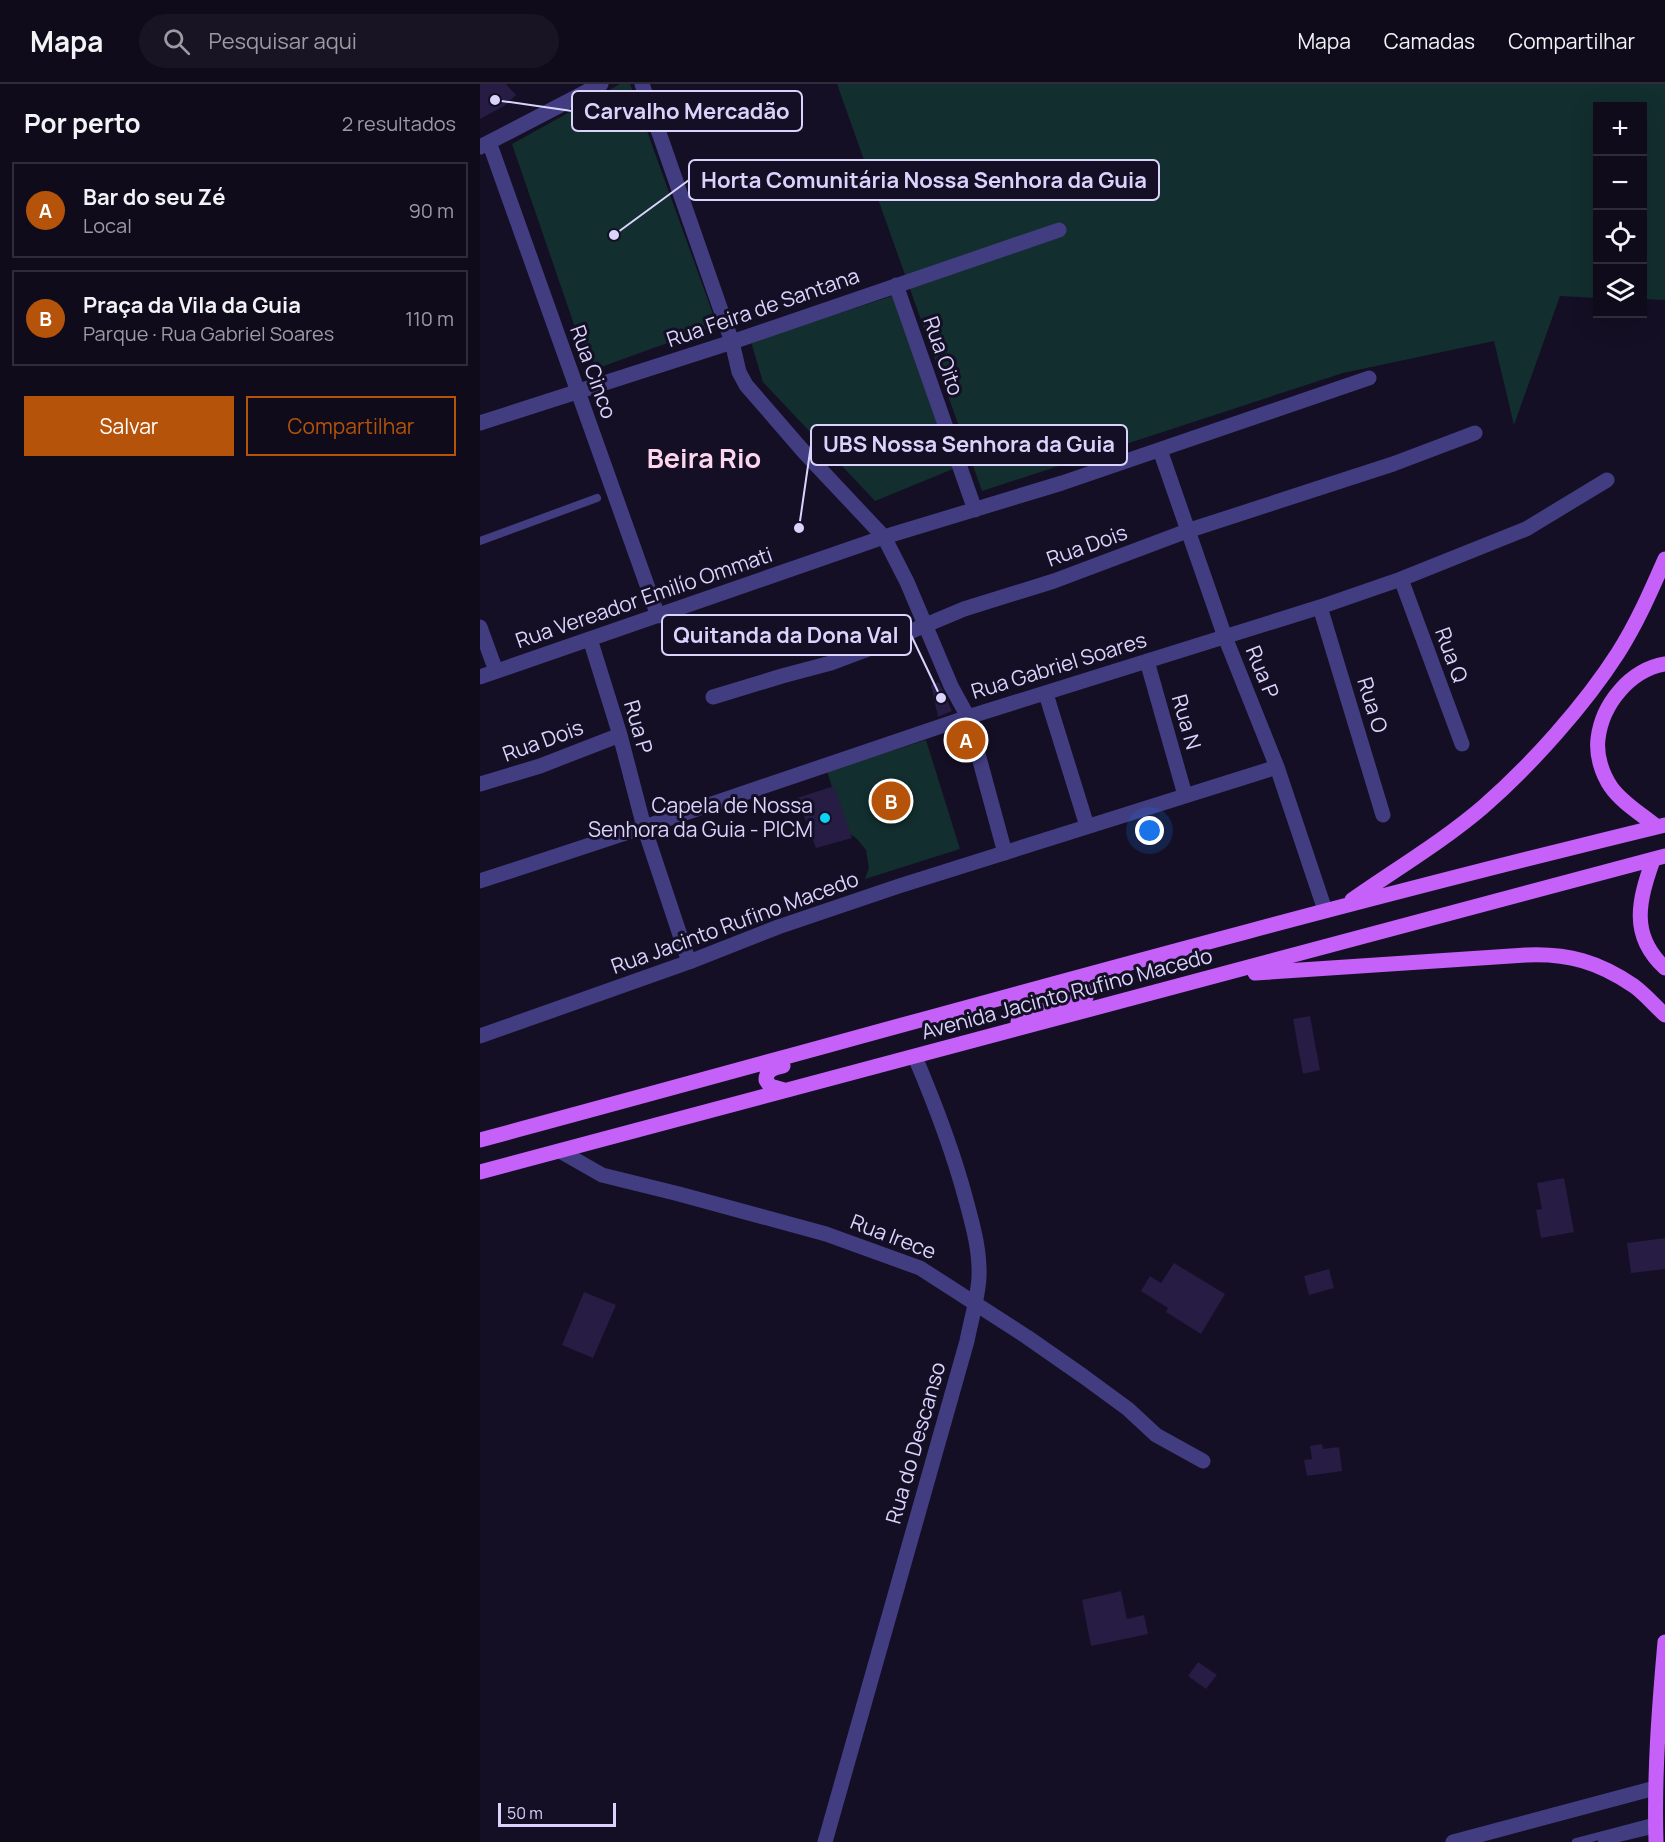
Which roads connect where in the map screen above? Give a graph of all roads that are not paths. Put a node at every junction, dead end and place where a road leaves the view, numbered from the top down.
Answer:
1 (601, 84) edge
2 (642, 84) edge
3 (485, 145) edge
4 (1059, 230) dead end
5 (896, 285) junction
6 (732, 342) junction
7 (1369, 378) dead end
8 (578, 391) junction
9 (480, 423) edge
10 (1475, 433) dead end
11 (1160, 450) junction
12 (1607, 480) dead end
13 (597, 498) dead end
14 (975, 510) junction
15 (1187, 531) junction
16 (884, 537) junction
17 (480, 541) edge
18 (1665, 559) edge
19 (1401, 579) junction
20 (1320, 607) junction
21 (658, 616) junction
22 (926, 624) junction
23 (480, 627) edge
24 (1225, 637) junction
25 (590, 639) junction
26 (1147, 661) junction
27 (1665, 664) edge
28 (496, 671) junction
29 (480, 677) edge
30 (1046, 694) junction
31 (713, 697) dead end
32 (968, 717) junction
33 (620, 735) junction
34 (1462, 744) dead end
35 (1277, 767) junction
36 (480, 784) edge
37 (1185, 795) junction
38 (1383, 815) dead end
39 (1087, 826) junction
40 (1661, 826) edge
41 (644, 827) junction
42 (1005, 853) junction
43 (1659, 858) edge
44 (480, 880) edge
45 (1346, 904) junction
46 (1325, 910) junction
47 (689, 962) junction
48 (1665, 968) edge
49 (1222, 975) junction
50 (1062, 983) junction
51 (1665, 1015) edge
52 (871, 1035) junction
53 (480, 1036) edge
54 (986, 1037) junction
55 (915, 1056) junction
56 (786, 1090) junction
57 (480, 1140) edge
58 (560, 1151) junction
59 (480, 1172) edge
60 (975, 1304) junction
61 (1203, 1461) dead end
62 (1665, 1642) edge
63 (1655, 1788) junction
64 (1656, 1830) edge
65 (825, 1842) edge
66 (1453, 1842) edge
67 (1576, 1842) edge
68 (1602, 1842) edge

1 - 3 street
2 - 6 street
3 - 8 street, Rua Cinco
4 - 5 street, Rua Feira de Santana
5 - 6 street, Rua Feira de Santana
5 - 14 street, Rua Oito
6 - 8 street, Rua Feira de Santana
6 - 16 street
7 - 11 street, Rua Vereador Emilío Ommati
8 - 9 street, Rua Feira de Santana
8 - 21 street, Rua Cinco
10 - 15 street, Rua Dois
11 - 14 street, Rua Vereador Emilío Ommati
11 - 15 street, Rua P
12 - 19 street, Rua Gabriel Soares
13 - 17 lane
14 - 16 street, Rua Vereador Emilío Ommati
15 - 22 street, Rua Dois
15 - 24 street, Rua P
16 - 21 street, Rua Vereador Emilío Ommati
16 - 22 street
18 - 45 main road
19 - 20 street, Rua Gabriel Soares
19 - 34 street, Rua Q
20 - 24 street, Rua Gabriel Soares
20 - 38 street, Rua O
21 - 25 street, Rua Vereador Emilío Ommati
22 - 31 street, Rua Dois
22 - 32 street
23 - 28 street
24 - 26 street, Rua Gabriel Soares
24 - 35 street, Rua P
25 - 28 street, Rua Vereador Emilío Ommati
25 - 33 street, Rua P
26 - 30 street, Rua Gabriel Soares
26 - 37 street, Rua N
27 - 40 main road
28 - 29 street, Rua Vereador Emilío Ommati
30 - 32 street, Rua Gabriel Soares
30 - 39 street
32 - 41 street, Rua Gabriel Soares
32 - 42 street
33 - 36 street, Rua Dois
33 - 41 street, Rua P
35 - 37 street, Rua Jacinto Rufino Macedo
35 - 46 street, Rua P
37 - 39 street, Rua Jacinto Rufino Macedo
39 - 42 street, Rua Jacinto Rufino Macedo
40 - 45 main road, Avenida Jacinto Rufino Macedo
41 - 44 street, Rua Gabriel Soares
41 - 47 street, Rua P
42 - 47 street, Rua Jacinto Rufino Macedo
43 - 48 main road
43 - 49 main road, Avenida Jacinto Rufino Macedo
45 - 46 main road, Avenida Jacinto Rufino Macedo
46 - 50 main road, Avenida Jacinto Rufino Macedo
47 - 53 street, Rua Jacinto Rufino Macedo
49 - 51 main road
49 - 54 main road, Avenida Jacinto Rufino Macedo
50 - 52 main road, Avenida Jacinto Rufino Macedo
50 - 54 main road
52 - 56 main road
52 - 57 main road, Avenida Jacinto Rufino Macedo
54 - 55 main road, Avenida Jacinto Rufino Macedo
55 - 56 main road, Avenida Jacinto Rufino Macedo
55 - 60 street, Rua do Descanso
56 - 58 main road, Avenida Jacinto Rufino Macedo
58 - 59 main road, Avenida Jacinto Rufino Macedo
58 - 60 street, Rua Irece
60 - 61 street, Rua Irece
60 - 65 street, Rua do Descanso
62 - 63 main road
63 - 64 main road
63 - 66 street
64 - 67 lane
64 - 68 lane

